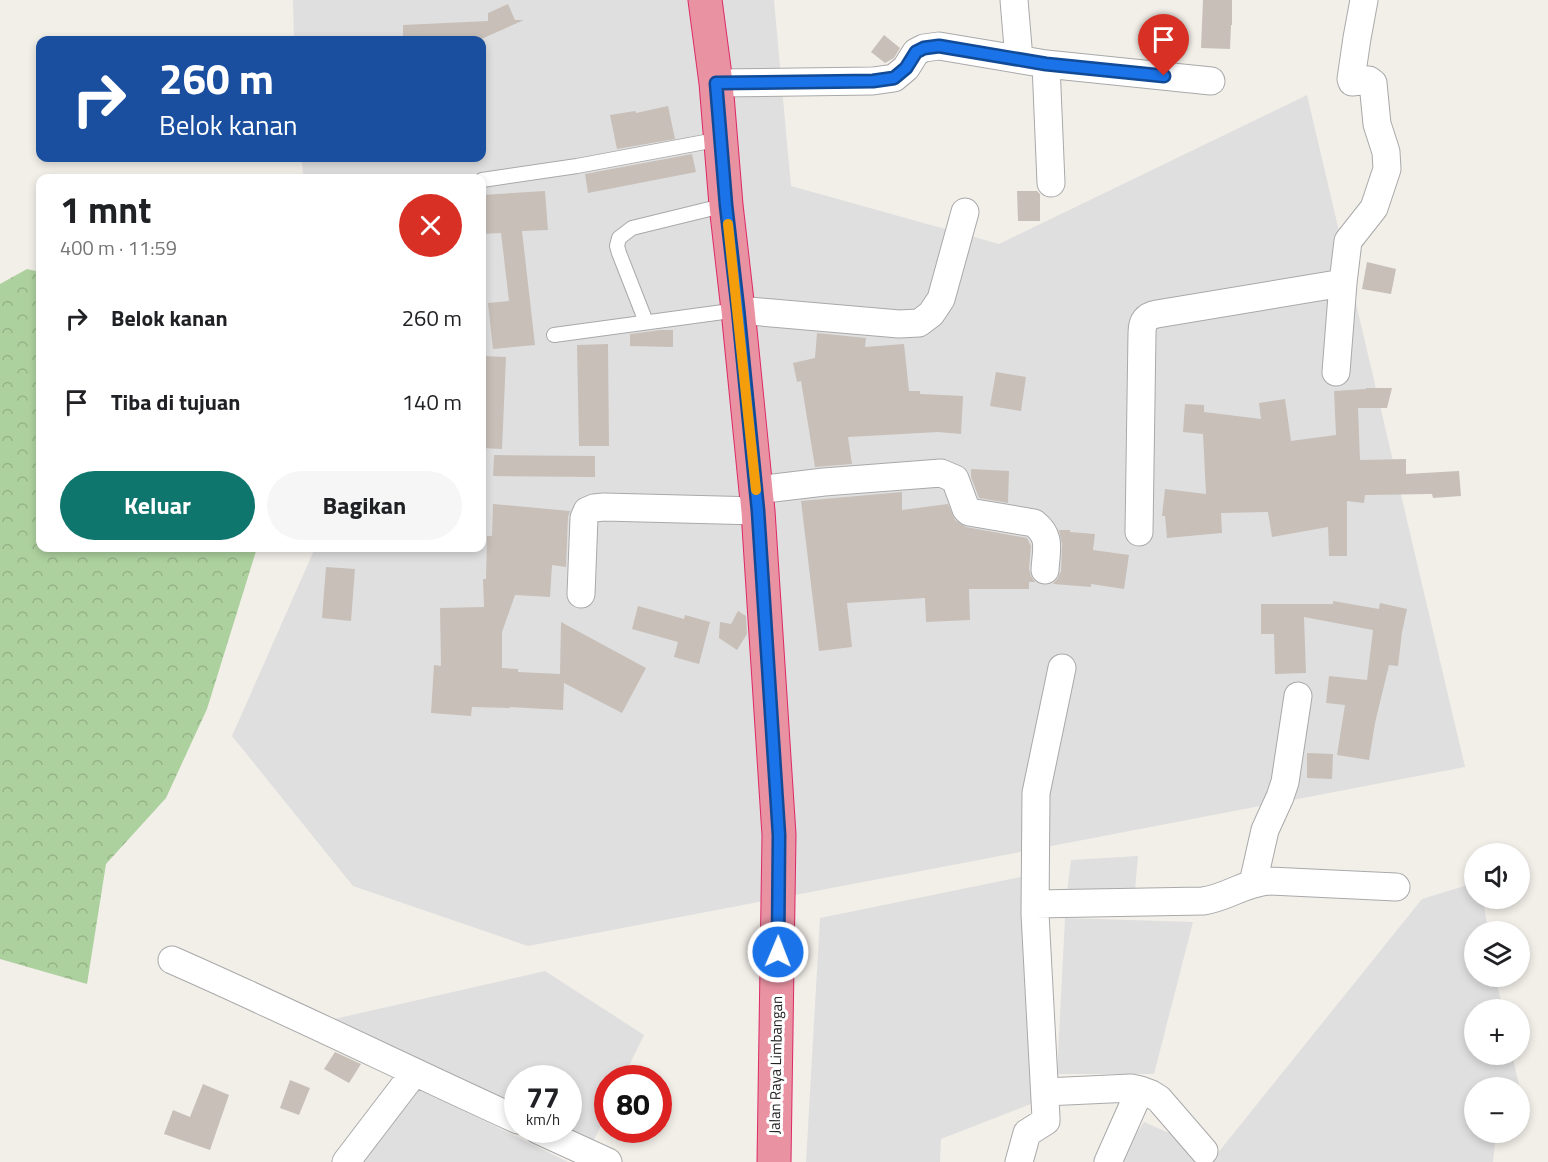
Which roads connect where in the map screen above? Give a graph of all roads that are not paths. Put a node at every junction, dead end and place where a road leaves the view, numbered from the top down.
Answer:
1 (705, 0) edge
2 (1014, 0) edge
3 (1364, 0) edge
4 (1019, 59) junction
5 (1046, 64) junction
6 (1211, 81) dead end
7 (716, 83) junction
8 (721, 139) junction
9 (486, 179) edge
10 (1051, 183) dead end
11 (726, 205) junction
12 (965, 212) dead end
13 (1343, 283) junction
14 (738, 309) junction
15 (646, 322) junction
16 (554, 335) dead end
17 (1336, 372) dead end
18 (757, 500) junction
19 (1139, 532) dead end
20 (1044, 570) dead end
21 (581, 594) dead end
22 (1062, 668) dead end
23 (1298, 696) dead end
24 (1253, 883) junction
25 (1396, 887) dead end
26 (1035, 904) junction
27 (172, 960) dead end
28 (414, 1073) junction
29 (1140, 1089) junction
30 (1045, 1092) junction
31 (504, 1114) edge
32 (566, 1143) edge
33 (1204, 1151) dead end
34 (346, 1162) edge
35 (608, 1162) edge
36 (774, 1162) edge
37 (1020, 1162) edge
38 (1108, 1162) edge

1 - 7 highway, Jalan Raya Limbangan
2 - 4 street
3 - 13 street
4 - 5 street
4 - 7 street
5 - 6 street
5 - 10 street
7 - 8 highway, Jalan Raya Limbangan
8 - 9 lane
8 - 11 highway, Jalan Raya Limbangan
11 - 14 highway, Jalan Raya Limbangan
11 - 15 lane
12 - 14 street
13 - 17 street
13 - 19 street
14 - 15 lane
14 - 18 highway, Jalan Raya Limbangan
15 - 16 lane
18 - 20 street
18 - 21 street
18 - 36 highway, Jalan Raya Limbangan
22 - 26 street
23 - 24 street
24 - 25 street
24 - 26 street
26 - 30 street
27 - 28 street
28 - 31 street
28 - 34 street
29 - 30 street
29 - 33 street
29 - 38 street
30 - 37 street
32 - 35 street

